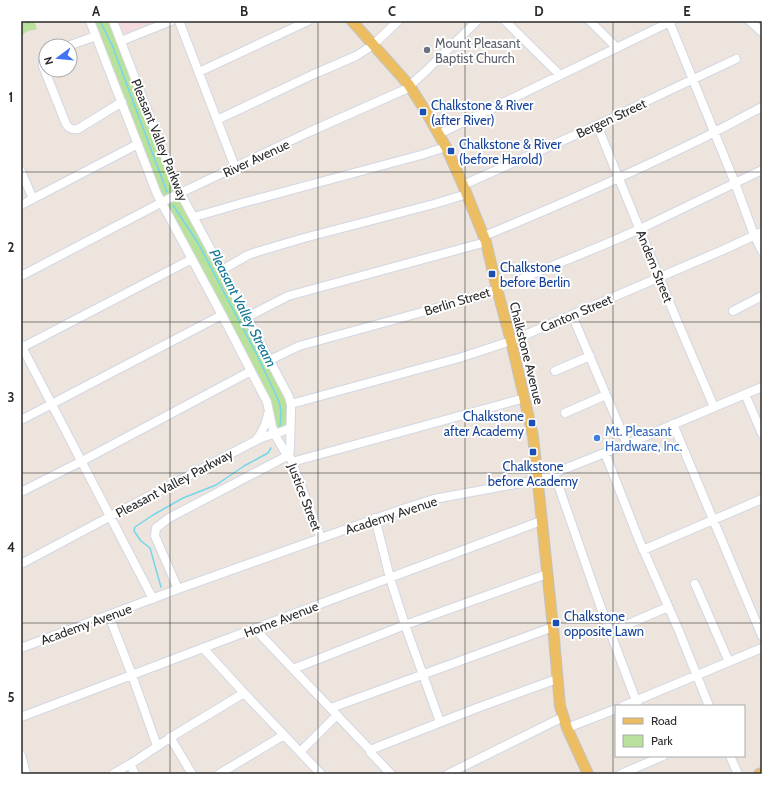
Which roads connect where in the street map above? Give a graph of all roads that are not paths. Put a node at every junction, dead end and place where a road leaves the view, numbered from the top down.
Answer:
1 (90, 21) edge
2 (113, 21) edge
3 (171, 21) edge
4 (179, 21) edge
5 (308, 21) edge
6 (352, 21) edge
7 (398, 21) edge
8 (477, 21) edge
9 (505, 21) edge
10 (590, 21) edge
11 (670, 21) edge
12 (750, 21) edge
13 (290, 25) edge
14 (762, 32) edge
15 (96, 36) junction
16 (121, 41) junction
17 (78, 42) edge
18 (373, 45) junction
19 (617, 48) junction
20 (736, 59) dead end
21 (199, 72) junction
22 (560, 75) junction
23 (48, 78) edge
24 (693, 79) junction
25 (409, 85) junction
26 (122, 102) junction
27 (762, 107) edge
28 (217, 120) junction
29 (597, 125) junction
30 (714, 132) junction
31 (439, 134) junction
32 (138, 144) junction
33 (446, 147) junction
34 (235, 167) junction
35 (762, 170) edge
36 (21, 171) edge
37 (619, 178) junction
38 (735, 182) junction
39 (465, 189) junction
40 (180, 193) junction
41 (33, 199) junction
42 (162, 203) junction
43 (21, 205) edge
44 (194, 217) junction
45 (640, 229) junction
46 (758, 234) edge
47 (485, 239) junction
48 (762, 251) edge
49 (192, 259) junction
50 (222, 270) junction
51 (21, 276) edge
52 (660, 277) junction
53 (497, 289) junction
54 (762, 296) edge
55 (733, 311) dead end
56 (222, 315) junction
57 (572, 315) junction
58 (247, 318) junction
59 (511, 341) junction
60 (21, 347) edge
61 (590, 356) junction
62 (270, 360) junction
63 (252, 371) junction
64 (555, 371) dead end
65 (762, 387) edge
66 (745, 394) junction
67 (606, 395) junction
68 (525, 398) junction
69 (52, 404) junction
70 (291, 404) junction
71 (268, 407) junction
72 (714, 407) junction
73 (565, 413) dead end
74 (21, 420) edge
75 (673, 424) junction
76 (290, 428) junction
77 (274, 434) junction
78 (762, 434) edge
79 (256, 440) junction
80 (627, 444) junction
81 (604, 453) junction
82 (290, 458) junction
83 (82, 461) junction
84 (554, 473) junction
85 (537, 480) junction
86 (21, 492) edge
87 (762, 499) edge
88 (111, 516) junction
89 (375, 518) junction
90 (713, 520) junction
91 (541, 521) junction
92 (321, 538) junction
93 (643, 550) junction
94 (21, 564) edge
95 (547, 574) junction
96 (390, 578) junction
97 (695, 584) dead end
98 (178, 589) junction
99 (153, 599) junction
100 (668, 607) junction
101 (109, 616) junction
102 (405, 625) junction
103 (553, 627) junction
104 (255, 629) junction
105 (610, 632) junction
106 (762, 636) edge
107 (21, 648) edge
108 (203, 648) junction
109 (762, 648) edge
110 (729, 662) junction
111 (293, 669) junction
112 (423, 674) junction
113 (132, 675) junction
114 (696, 675) junction
115 (557, 679) junction
116 (244, 693) junction
117 (637, 703) edge
118 (709, 705) edge
119 (331, 708) junction
120 (615, 709) edge
121 (337, 715) junction
122 (21, 717) edge
123 (563, 717) junction
124 (440, 722) junction
125 (567, 728) junction
126 (284, 735) junction
127 (170, 738) junction
128 (157, 746) junction
129 (370, 750) junction
130 (300, 752) junction
131 (21, 755) edge
132 (659, 757) edge
133 (730, 757) edge
134 (130, 764) junction
135 (762, 773) edge
136 (26, 774) edge
137 (113, 774) edge
138 (135, 774) edge
139 (192, 774) edge
140 (219, 774) edge
141 (321, 774) edge
142 (392, 774) edge
143 (448, 774) edge
144 (588, 774) edge
145 (620, 774) edge
146 (738, 774) edge
147 (759, 774) edge

1 - 15 street, Pleasant Valley Parkway
2 - 16 street, Pleasant Valley Parkway
3 - 16 street
4 - 21 street
5 - 13 street
6 - 18 main road, Chalkstone Avenue
7 - 18 street
8 - 25 street, River Avenue
9 - 22 street
10 - 19 street
11 - 19 street
11 - 24 street
12 - 14 street
13 - 21 street
15 - 17 street
15 - 26 street, Pleasant Valley Parkway
16 - 40 street, Pleasant Valley Parkway
18 - 25 main road, Chalkstone Avenue
18 - 28 street
19 - 22 street
20 - 24 street, Bergen Street
21 - 28 street
22 - 31 street
23 - 26 street
24 - 29 street, Bergen Street
24 - 30 street
25 - 31 main road, Chalkstone Avenue
25 - 34 street, River Avenue
26 - 32 street, Pleasant Valley Parkway
27 - 30 street
28 - 34 street
29 - 37 street, Andem Street
29 - 39 street, Bergen Street
30 - 37 street
30 - 38 street
31 - 33 main road, Chalkstone Avenue
32 - 41 street
32 - 42 street, Pleasant Valley Parkway
33 - 39 main road, Chalkstone Avenue
33 - 44 street
34 - 40 street, River Avenue
35 - 38 street, Berlin Street
36 - 41 street
37 - 45 street, Andem Street
37 - 47 street
38 - 45 street, Berlin Street
38 - 46 street
39 - 47 main road, Chalkstone Avenue
39 - 50 street, Bergen Street
40 - 42 street, River Avenue
40 - 44 street, Pleasant Valley Parkway
41 - 43 street
42 - 49 street, Pleasant Valley Parkway
42 - 51 street, River Avenue
44 - 50 street, Pleasant Valley Parkway
45 - 52 street, Andem Street
45 - 53 street, Berlin Street
46 - 48 street
46 - 52 street, Canton Street
47 - 53 main road, Chalkstone Avenue
47 - 58 street
49 - 56 street, Pleasant Valley Parkway
49 - 60 street
50 - 58 street, Pleasant Valley Parkway
52 - 57 street, Canton Street
52 - 72 street, Andem Street
53 - 59 main road, Chalkstone Avenue
53 - 62 street, Berlin Street
54 - 55 street
56 - 63 street, Pleasant Valley Parkway
56 - 69 street
57 - 59 street, Canton Street
57 - 61 street
58 - 62 street, Pleasant Valley Parkway
59 - 68 main road, Chalkstone Avenue
59 - 70 street, Canton Street
60 - 69 street
61 - 64 street
61 - 67 street
62 - 70 street, Pleasant Valley Parkway
63 - 71 street, Pleasant Valley Parkway
63 - 83 street
65 - 66 street, Academy Avenue
66 - 72 street, Academy Avenue
66 - 78 street
67 - 73 street
67 - 80 street
68 - 82 street
68 - 85 main road, Chalkstone Avenue
69 - 74 street
69 - 83 street
70 - 76 street, Pleasant Valley Parkway
71 - 77 street, Pleasant Valley Parkway
71 - 79 street
72 - 75 street, Academy Avenue
75 - 80 street, Academy Avenue
75 - 90 street
76 - 77 street, Pleasant Valley Parkway
76 - 82 street, Pleasant Valley Parkway
77 - 79 street, Pleasant Valley Parkway
77 - 82 street, Pleasant Valley Parkway
79 - 88 street, Pleasant Valley Parkway
80 - 81 street, Academy Avenue
81 - 84 street, Academy Avenue
81 - 93 street
82 - 92 street, Justice Street
82 - 98 street
83 - 86 street
83 - 88 street
84 - 85 street, Academy Avenue
84 - 105 street
85 - 89 street, Academy Avenue
85 - 91 main road, Chalkstone Avenue
87 - 90 street
88 - 94 street
88 - 99 street, Pleasant Valley Parkway
89 - 92 street, Academy Avenue
89 - 96 street
90 - 93 street
90 - 106 street
91 - 95 main road, Chalkstone Avenue
91 - 96 street, Home Avenue
92 - 98 street, Academy Avenue
93 - 100 street
95 - 102 street
95 - 103 main road, Chalkstone Avenue
96 - 102 street
96 - 104 street, Home Avenue
97 - 110 street
98 - 99 street, Academy Avenue
99 - 101 street, Academy Avenue
100 - 105 street
100 - 114 street
101 - 107 street, Academy Avenue
101 - 113 street
102 - 111 street
102 - 112 street
103 - 112 street
103 - 115 main road, Chalkstone Avenue
104 - 108 street, Home Avenue
104 - 111 street
105 - 117 street
108 - 113 street, Home Avenue
108 - 116 street
109 - 110 street
110 - 114 street
111 - 119 street
112 - 119 street
112 - 124 street
113 - 122 street, Home Avenue
113 - 128 street
114 - 117 street
114 - 118 street
115 - 123 main road, Chalkstone Avenue
115 - 124 street
116 - 126 street
116 - 127 street
119 - 121 street
120 - 125 street
121 - 129 street
121 - 130 street
123 - 125 main road, Chalkstone Avenue
123 - 143 street
124 - 129 street
125 - 144 main road, Chalkstone Avenue
126 - 130 street
126 - 140 street
127 - 128 street
127 - 139 street
128 - 134 street
129 - 142 street
130 - 141 street
131 - 136 street
132 - 145 street
133 - 146 street
134 - 137 street
134 - 138 street
135 - 147 main road

